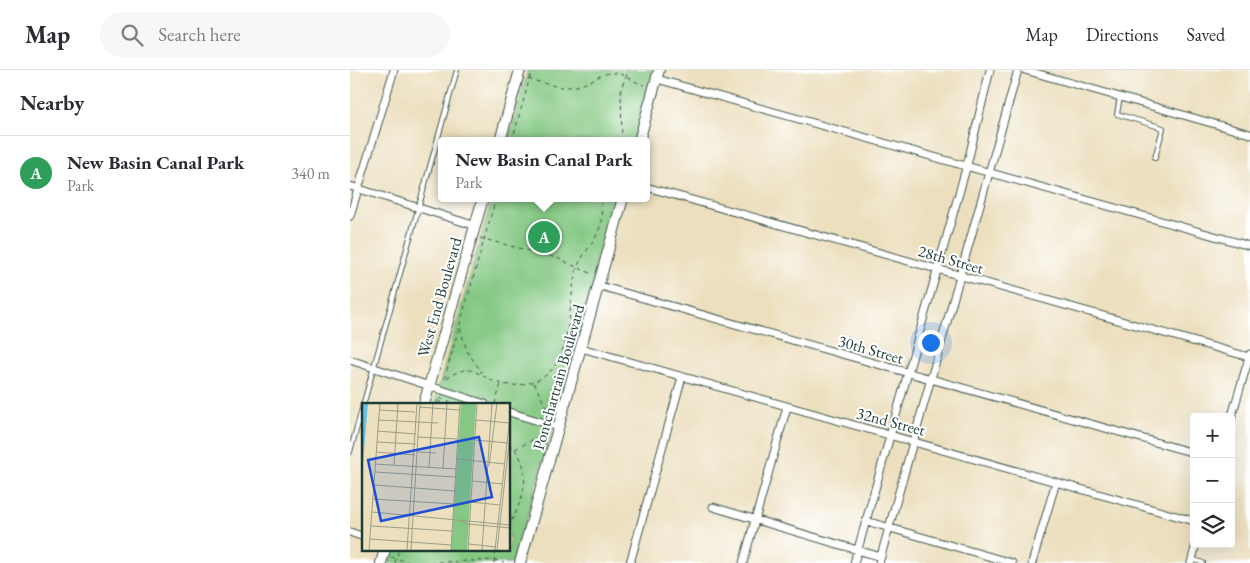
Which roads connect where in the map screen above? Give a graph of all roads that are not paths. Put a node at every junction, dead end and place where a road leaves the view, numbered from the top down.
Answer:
1 (394, 70) edge
2 (457, 70) edge
3 (990, 70) edge
4 (1018, 70) edge
5 (1025, 70) edge
6 (519, 73) edge
7 (657, 79) edge
8 (1120, 97) junction
9 (1250, 134) edge
10 (439, 137) edge
11 (501, 137) edge
12 (640, 137) edge
13 (438, 139) edge
14 (1155, 158) dead end
15 (967, 166) junction
16 (990, 172) junction
17 (350, 186) edge
18 (650, 188) edge
19 (358, 189) junction
20 (483, 202) edge
21 (622, 202) edge
22 (419, 208) junction
23 (350, 216) edge
24 (474, 231) junction
25 (1250, 246) edge
26 (937, 270) junction
27 (960, 276) junction
28 (601, 282) junction
29 (581, 348) junction
30 (1250, 355) edge
31 (350, 360) edge
32 (374, 368) junction
33 (908, 373) junction
34 (682, 376) junction
35 (930, 380) junction
36 (429, 386) junction
37 (364, 403) edge
38 (424, 403) edge
39 (483, 403) edge
40 (787, 407) junction
41 (362, 410) edge
42 (510, 412) edge
43 (1233, 413) edge
44 (558, 427) junction
45 (890, 435) junction
46 (913, 442) junction
47 (350, 452) edge
48 (1190, 452) edge
49 (1056, 482) junction
50 (713, 507) dead end
51 (1190, 519) edge
52 (755, 520) junction
53 (866, 521) junction
54 (889, 528) junction
55 (350, 532) edge
56 (362, 536) edge
57 (1195, 548) edge
58 (858, 550) junction
59 (880, 560) edge
60 (1191, 561) edge
61 (520, 563) edge
62 (630, 563) edge
63 (743, 563) edge
64 (854, 563) edge
65 (1012, 563) edge
66 (1032, 563) edge
67 (1204, 563) edge

1 - 19 street
2 - 10 lane
3 - 15 street
4 - 16 street
5 - 8 street
6 - 11 main road
7 - 12 main road
7 - 15 street
8 - 9 street
8 - 14 lane
13 - 22 lane
15 - 16 street
15 - 26 street
16 - 25 street
16 - 27 street
17 - 19 street
18 - 26 street, 28th Street
19 - 22 street
19 - 23 street
20 - 24 main road, West End Boulevard
21 - 28 main road, Pontchartrain Boulevard
22 - 24 street
22 - 32 lane
24 - 36 main road, West End Boulevard
26 - 27 street, 28th Street
26 - 33 street
27 - 30 street, 28th Street
27 - 35 street
28 - 29 main road, Pontchartrain Boulevard
28 - 33 street, 30th Street
29 - 34 street, 32nd Street
29 - 44 main road, Pontchartrain Boulevard
30 - 43 street
31 - 32 street
32 - 36 street
32 - 37 lane
33 - 35 street, 30th Street
33 - 45 street
34 - 40 street, 32nd Street
34 - 62 street
35 - 46 street
35 - 48 street, 30th Street
36 - 38 main road, West End Boulevard
36 - 39 street
40 - 45 street, 32nd Street
40 - 52 street
41 - 47 lane
42 - 44 street
44 - 61 main road, Pontchartrain Boulevard
45 - 46 street, 32nd Street
45 - 53 street
46 - 49 street, 32nd Street
46 - 54 street
49 - 51 street, 32nd Street
49 - 66 street
50 - 52 street
52 - 58 street
52 - 63 street
53 - 54 street
53 - 58 street
54 - 59 street
54 - 65 street
55 - 56 street
57 - 60 street
58 - 59 street
58 - 64 street
60 - 67 lane

